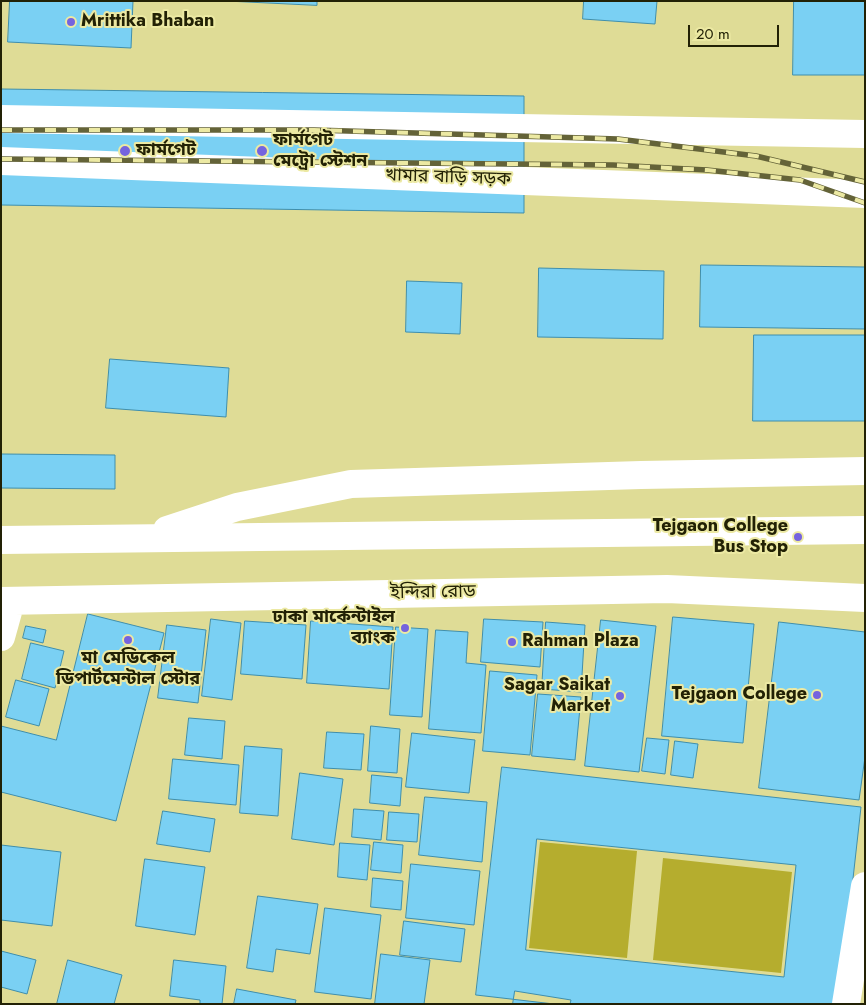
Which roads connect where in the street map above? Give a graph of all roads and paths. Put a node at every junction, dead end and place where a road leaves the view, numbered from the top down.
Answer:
1 (1, 119) edge
2 (865, 134) edge
3 (1, 161) edge
4 (865, 194) edge
5 (865, 470) edge
6 (865, 530) edge
7 (142, 538) junction
8 (1, 540) edge
9 (865, 598) edge
10 (6, 601) edge
11 (1, 637) edge
12 (865, 886) edge
13 (846, 1004) edge

1 - 2 main road
3 - 4 main road, খামার বাড়ি সড়ক
5 - 7 main road
6 - 7 main road
7 - 8 main road
9 - 10 main road, ইন্দিরা রোড
10 - 11 main road
12 - 13 main road

